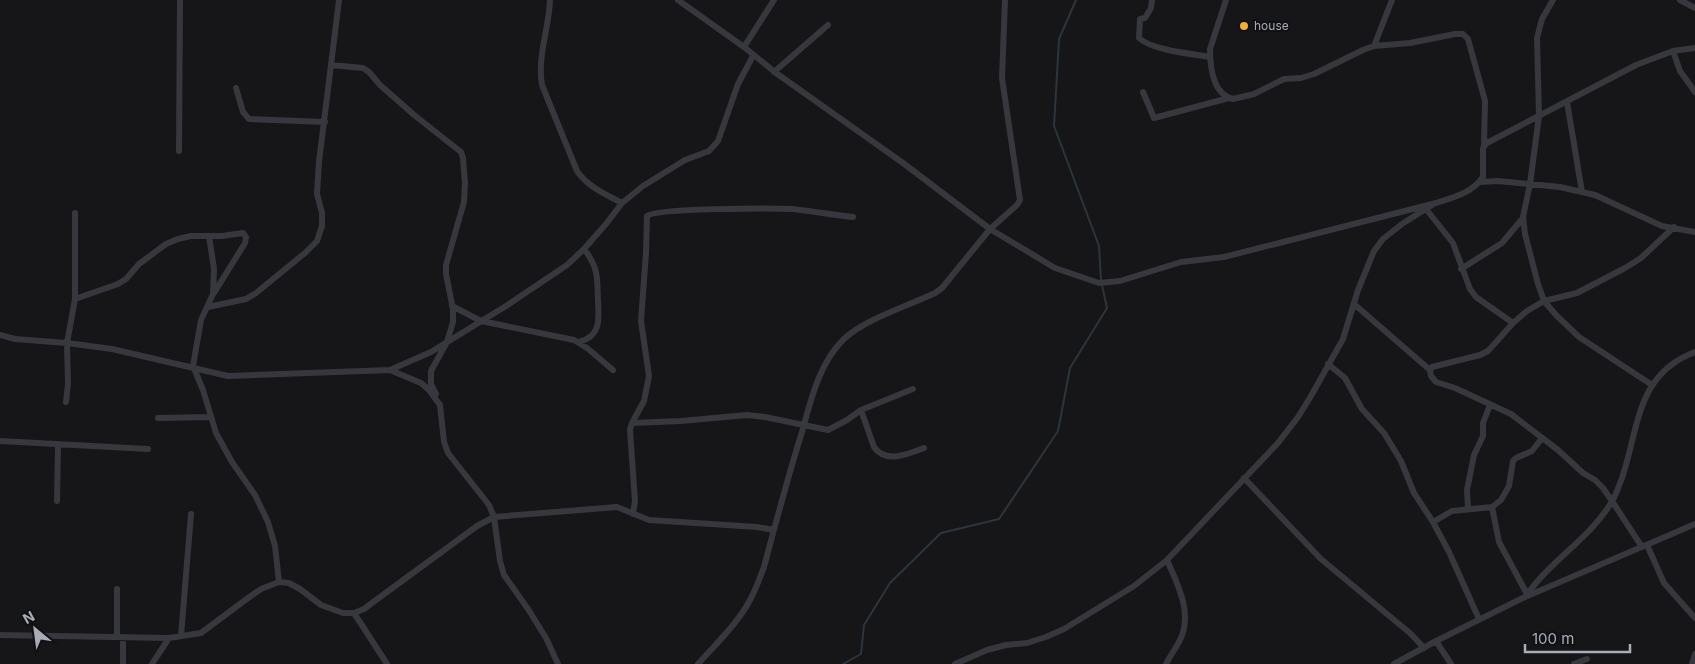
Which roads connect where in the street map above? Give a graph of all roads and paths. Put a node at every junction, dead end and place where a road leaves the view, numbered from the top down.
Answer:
1 (180, 0) edge
2 (339, 0) edge
3 (550, 0) edge
4 (678, 0) edge
5 (774, 0) edge
6 (1005, 0) edge
7 (1152, 0) edge
8 (1226, 0) edge
9 (1392, 0) edge
10 (1553, 0) edge
11 (1680, 0) edge
12 (1695, 8) edge
13 (828, 25) dead end
14 (1374, 46) junction
15 (744, 47) junction
16 (1695, 48) edge
17 (1673, 51) junction
18 (753, 56) junction
19 (1210, 57) junction
20 (331, 65) junction
21 (774, 72) junction
22 (236, 88) dead end
23 (1144, 92) dead end
24 (1695, 92) edge
25 (1229, 98) junction
26 (1567, 102) junction
27 (1538, 116) junction
28 (325, 122) junction
29 (1484, 146) junction
30 (179, 151) dead end
31 (1480, 182) junction
32 (1530, 184) junction
33 (1582, 192) junction
34 (1436, 202) junction
35 (622, 203) junction
36 (1426, 210) junction
37 (75, 214) dead end
38 (853, 217) dead end
39 (1523, 217) junction
40 (1674, 227) junction
41 (990, 229) junction
42 (1695, 232) edge
43 (209, 236) junction
44 (584, 249) junction
45 (1461, 269) junction
46 (213, 294) junction
47 (75, 299) junction
48 (1544, 300) junction
49 (1354, 304) junction
50 (452, 306) junction
51 (208, 307) junction
52 (480, 321) junction
53 (1513, 323) junction
54 (0, 335) edge
55 (447, 342) junction
56 (579, 342) junction
57 (67, 343) junction
58 (1695, 352) edge
59 (1328, 364) junction
60 (193, 366) junction
61 (390, 370) junction
62 (613, 370) dead end
63 (1430, 370) junction
64 (1652, 385) junction
65 (913, 389) dead end
66 (66, 402) dead end
67 (440, 405) junction
68 (1490, 405) junction
69 (860, 410) junction
70 (210, 417) junction
71 (158, 418) dead end
72 (632, 423) junction
73 (804, 425) junction
74 (1542, 438) junction
75 (0, 441) edge
76 (58, 444) junction
77 (924, 448) dead end
78 (148, 449) dead end
79 (1244, 478) junction
80 (57, 501) dead end
81 (1612, 501) junction
82 (1492, 507) junction
83 (1468, 509) junction
84 (191, 514) dead end
85 (633, 514) junction
86 (494, 517) junction
87 (1433, 522) junction
88 (1695, 524) edge
89 (774, 530) junction
90 (1644, 546) junction
91 (1167, 560) junction
92 (279, 582) junction
93 (117, 589) dead end
94 (1526, 596) junction
95 (354, 612) junction
96 (1695, 618) edge
97 (1479, 619) junction
98 (0, 635) edge
99 (181, 636) junction
100 (120, 637) junction
101 (169, 638) junction
102 (1436, 641) junction
103 (1424, 648) junction
104 (1695, 654) edge
105 (1587, 659) dead end
106 (123, 664) edge
107 (152, 664) edge
108 (387, 664) edge
109 (558, 664) edge
110 (698, 664) edge
111 (955, 664) edge
112 (1166, 664) edge
113 (1394, 664) edge
114 (1451, 664) edge
115 (1574, 664) edge
116 (1692, 664) edge

1 - 30 street
2 - 20 street
3 - 35 street
4 - 15 street
5 - 15 street
6 - 41 street
7 - 19 street
8 - 19 street
9 - 14 street
10 - 27 street
11 - 12 street
13 - 21 street
14 - 25 street
14 - 29 street
15 - 18 street
16 - 17 street
17 - 24 street
17 - 26 street
18 - 21 street
18 - 35 street
19 - 25 street
20 - 28 street
20 - 50 street
21 - 41 street
22 - 28 street
23 - 25 street
26 - 27 street
26 - 33 street
27 - 29 street
27 - 32 street
28 - 51 street
29 - 31 street
31 - 32 street
31 - 34 street
32 - 33 street
32 - 39 street
33 - 40 street
34 - 36 street
34 - 41 street
35 - 44 street
36 - 45 street
36 - 49 street
37 - 47 street
38 - 72 street
39 - 45 street
39 - 48 street
40 - 42 street
40 - 48 street
41 - 73 street
43 - 46 street
43 - 46 street
43 - 47 street
44 - 52 street
44 - 56 street
45 - 53 street
46 - 51 street
47 - 57 street
48 - 53 street
48 - 64 street
49 - 59 street
49 - 63 street
50 - 52 street
50 - 55 street
51 - 60 street
52 - 55 street
52 - 56 street
53 - 63 street
54 - 57 street
55 - 61 street
55 - 67 street
56 - 62 street
57 - 60 street
57 - 66 street
58 - 64 street
59 - 79 street
59 - 87 street
60 - 61 street
60 - 70 street
61 - 67 street
63 - 68 street
64 - 81 street
65 - 69 street
67 - 86 street
68 - 74 street
68 - 83 street
69 - 73 street
69 - 77 street
70 - 71 street
70 - 92 street
72 - 73 street
72 - 85 street
73 - 89 street
74 - 81 street
74 - 82 street
75 - 76 street
76 - 78 street
76 - 80 street
79 - 91 street
79 - 103 street
81 - 90 street
81 - 94 street
82 - 83 street
82 - 94 street
83 - 87 street
84 - 99 street
85 - 86 street
85 - 89 street
86 - 95 street
86 - 109 street
87 - 97 street
88 - 90 street
89 - 110 street
90 - 94 street
90 - 96 street
91 - 111 street
91 - 112 street
92 - 95 street
92 - 99 street
93 - 100 street
94 - 97 street
95 - 108 street
97 - 102 street
98 - 100 street
99 - 101 street
100 - 101 street
100 - 106 street
101 - 107 street
102 - 103 street
102 - 114 street
103 - 113 street
104 - 116 street
105 - 115 street

